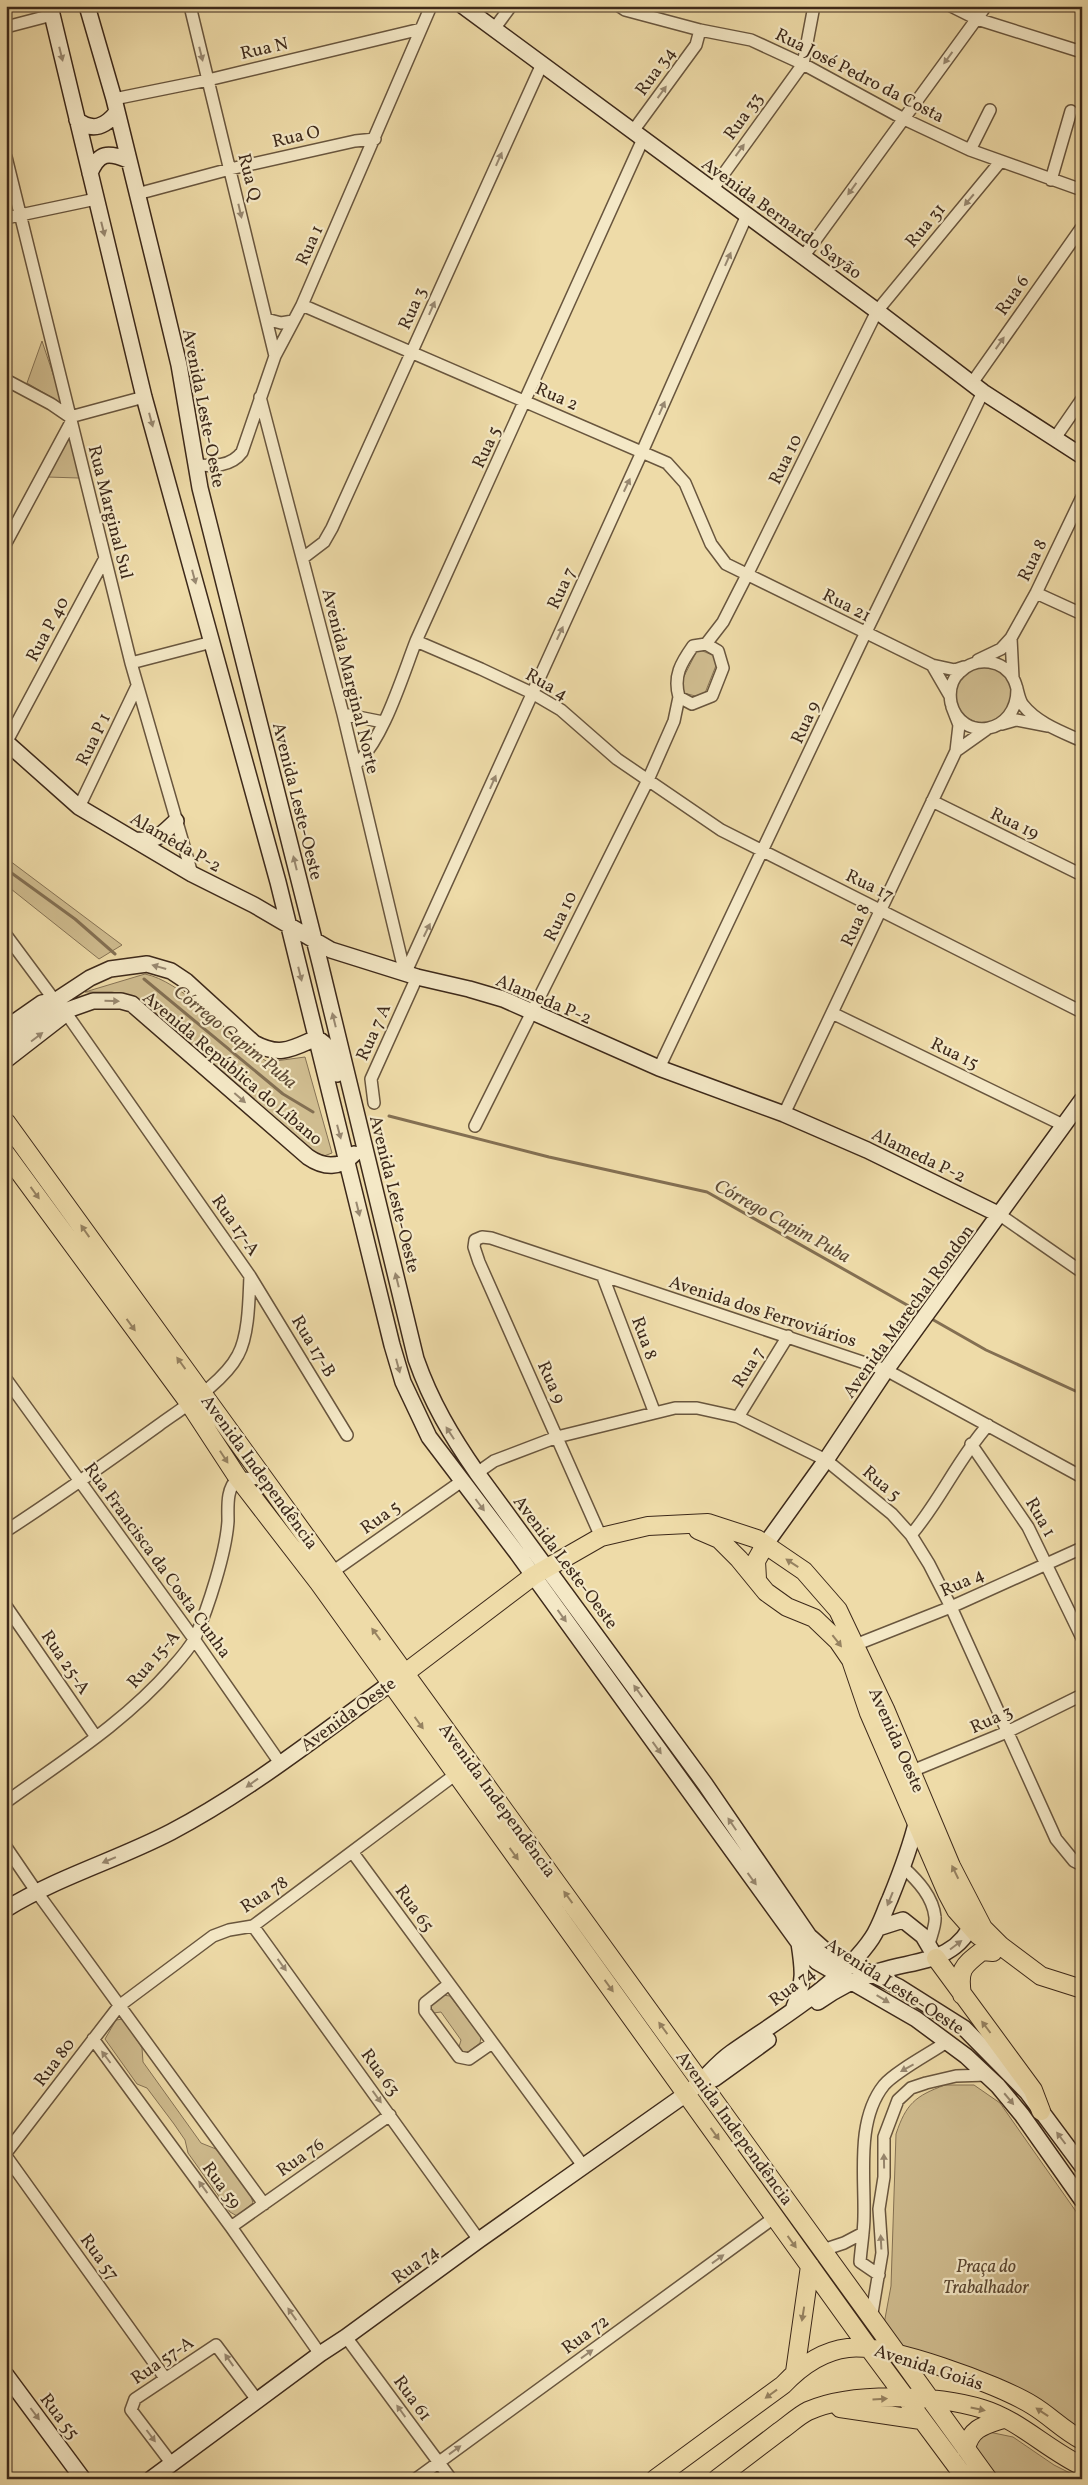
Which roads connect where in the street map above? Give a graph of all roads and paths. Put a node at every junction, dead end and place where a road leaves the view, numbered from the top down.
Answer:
1 (87, 6) edge
2 (190, 6) edge
3 (431, 6) edge
4 (463, 6) edge
5 (511, 6) edge
6 (619, 6) edge
7 (802, 6) edge
8 (951, 6) edge
9 (986, 6) edge
10 (814, 9) edge
11 (51, 11) edge
12 (977, 19) junction
13 (6, 27) edge
14 (421, 29) junction
15 (494, 29) junction
16 (700, 30) junction
17 (1079, 47) edge
18 (542, 64) junction
19 (803, 64) junction
20 (208, 80) junction
21 (115, 106) junction
22 (990, 110) dead end
23 (1071, 112) dead end
24 (904, 119) junction
25 (78, 120) junction
26 (638, 135) junction
27 (375, 139) junction
28 (970, 150) junction
29 (6, 156) edge
30 (128, 160) junction
31 (1000, 162) junction
32 (230, 169) junction
33 (90, 173) junction
34 (1051, 180) junction
35 (712, 190) junction
36 (1082, 190) edge
37 (138, 194) junction
38 (96, 199) junction
39 (747, 215) junction
40 (20, 216) junction
41 (6, 218) edge
42 (1082, 226) edge
43 (803, 258) junction
44 (302, 305) junction
45 (877, 311) junction
46 (266, 319) junction
47 (293, 321) junction
48 (412, 352) junction
49 (275, 356) junction
50 (6, 380) edge
51 (978, 388) junction
52 (144, 397) junction
53 (260, 397) junction
54 (1082, 399) edge
55 (525, 401) junction
56 (70, 419) junction
57 (1055, 438) junction
58 (642, 452) junction
59 (1082, 456) edge
60 (196, 465) junction
61 (1082, 497) edge
62 (6, 543) edge
63 (105, 558) junction
64 (303, 558) junction
65 (748, 574) junction
66 (1036, 593) junction
67 (1082, 614) edge
68 (723, 622) junction
69 (865, 634) junction
70 (1012, 638) junction
71 (416, 641) junction
72 (212, 642) junction
73 (706, 644) junction
74 (718, 651) junction
75 (131, 663) junction
76 (970, 664) junction
77 (932, 665) junction
78 (1015, 683) junction
79 (137, 686) junction
80 (532, 693) junction
81 (679, 697) junction
82 (951, 702) junction
83 (692, 704) junction
84 (343, 714) junction
85 (674, 721) junction
86 (383, 722) junction
87 (1049, 726) junction
88 (992, 727) junction
89 (1082, 741) edge
90 (6, 742) edge
91 (956, 751) junction
92 (355, 765) junction
93 (648, 780) junction
94 (932, 802) junction
95 (79, 807) junction
96 (176, 821) junction
97 (133, 840) junction
98 (763, 852) junction
99 (192, 874) junction
100 (1082, 875) edge
101 (278, 882) junction
102 (254, 905) junction
103 (881, 910) junction
104 (288, 927) junction
105 (6, 935) edge
106 (315, 942) junction
107 (411, 975) junction
108 (55, 1001) junction
109 (66, 1012) junction
110 (1082, 1012) edge
111 (532, 1013) junction
112 (832, 1013) junction
113 (35, 1022) junction
114 (6, 1028) edge
115 (316, 1038) junction
116 (6, 1043) edge
117 (6, 1060) edge
118 (659, 1068) junction
119 (353, 1100) junction
120 (1082, 1100) edge
121 (374, 1103) dead end
122 (784, 1114) junction
123 (6, 1122) edge
124 (1063, 1125) junction
125 (475, 1126) dead end
126 (362, 1137) junction
127 (6, 1154) edge
128 (346, 1161) junction
129 (1000, 1215) junction
130 (475, 1240) joint
131 (97, 1248) junction
132 (82, 1259) junction
133 (1082, 1272) edge
134 (250, 1276) junction
135 (603, 1277) junction
136 (788, 1336) junction
137 (886, 1370) junction
138 (6, 1379) edge
139 (202, 1392) junction
140 (188, 1404) junction
141 (654, 1412) junction
142 (738, 1417) junction
143 (988, 1425) junction
144 (347, 1435) dead end
145 (557, 1437) junction
146 (970, 1444) junction
147 (826, 1460) junction
148 (477, 1474) junction
149 (1082, 1477) edge
150 (238, 1478) junction
151 (264, 1479) junction
152 (462, 1481) junction
153 (79, 1483) junction
154 (686, 1525) junction
155 (6, 1531) edge
156 (911, 1535) junction
157 (601, 1537) junction
158 (765, 1545) junction
159 (1082, 1548) edge
160 (1047, 1564) junction
161 (540, 1572) junction
162 (325, 1578) junction
163 (757, 1579) junction
164 (817, 1586) junction
165 (6, 1606) edge
166 (951, 1607) junction
167 (800, 1610) junction
168 (1082, 1638) edge
169 (194, 1639) junction
170 (855, 1645) junction
171 (398, 1678) junction
172 (1082, 1695) edge
173 (1007, 1732) junction
174 (96, 1737) junction
175 (280, 1763) junction
176 (912, 1771) junction
177 (456, 1774) junction
178 (6, 1802) edge
179 (917, 1820) junction
180 (6, 1847) edge
181 (353, 1853) junction
182 (1082, 1865) edge
183 (904, 1868) junction
184 (36, 1891) junction
185 (6, 1909) edge
186 (973, 1922) junction
187 (253, 1926) junction
188 (878, 1928) junction
189 (804, 1940) junction
190 (866, 1946) junction
191 (933, 1951) junction
192 (993, 1952) junction
193 (850, 1963) junction
194 (874, 1973) junction
195 (838, 1974) junction
196 (854, 1981) junction
197 (449, 1984) junction
198 (1082, 1989) edge
199 (962, 1995) junction
200 (1082, 1997) edge
201 (119, 2006) junction
202 (794, 2008) junction
203 (93, 2039) junction
204 (948, 2041) junction
205 (492, 2043) junction
206 (987, 2075) junction
207 (702, 2082) junction
208 (686, 2094) junction
209 (1041, 2111) junction
210 (390, 2115) junction
211 (6, 2155) edge
212 (584, 2166) junction
213 (1082, 2166) edge
214 (1082, 2200) edge
215 (264, 2204) junction
216 (775, 2217) junction
217 (231, 2227) junction
218 (863, 2233) junction
219 (479, 2240) junction
220 (822, 2250) junction
221 (810, 2266) junction
222 (879, 2275) junction
223 (871, 2320) junction
224 (346, 2338) junction
225 (868, 2347) junction
226 (895, 2353) junction
227 (320, 2354) junction
228 (795, 2372) junction
229 (6, 2375) edge
230 (165, 2378) junction
231 (904, 2397) junction
232 (257, 2400) junction
233 (930, 2400) junction
234 (822, 2406) junction
235 (1003, 2419) junction
236 (921, 2420) junction
237 (1082, 2440) edge
238 (966, 2449) junction
239 (439, 2463) junction
240 (172, 2464) junction
241 (1082, 2466) edge
242 (84, 2479) edge
243 (151, 2479) edge
244 (416, 2479) edge
245 (451, 2479) edge
246 (654, 2479) edge
247 (717, 2479) edge
248 (966, 2479) edge
249 (988, 2479) edge

1 - 21 main road, Avenida Leste-Oeste
2 -> 20 street, Rua Q
3 - 14 street, Rua 1
4 - 15 main road, Avenida Bernardo Sayão
5 - 15 street
6 - 16 street, Rua José Pedro da Costa
7 - 10 street
8 - 12 street
9 - 12 street
10 - 19 street
11 - 13 street
11 -> 25 main road, Avenida Leste-Oeste
12 - 17 street
12 -> 24 street
14 - 20 street, Rua N
14 - 27 street, Rua 1
15 - 18 main road, Avenida Bernardo Sayão
16 - 19 street, Rua José Pedro da Costa
26 -> 16 street, Rua 34
18 - 26 main road, Avenida Bernardo Sayão
48 -> 18 street, Rua 3
19 - 24 street, Rua José Pedro da Costa
35 -> 19 street, Rua 33
20 - 21 street, Rua N
20 - 32 street, Rua Q
21 - 25 main road
21 - 30 main road, Avenida Leste-Oeste
22 - 28 street
23 - 34 street
24 - 28 street, Rua José Pedro da Costa
24 -> 43 street
25 - 33 main road, Avenida Leste-Oeste
26 - 35 main road, Avenida Bernardo Sayão
26 - 55 street, Rua 5
27 - 32 street, Rua O
27 - 44 street, Rua 1
28 - 31 street, Rua José Pedro da Costa
29 - 40 street, Rua Marginal Sul
30 - 33 main road
30 - 37 main road, Avenida Leste-Oeste
31 - 34 street, Rua José Pedro da Costa
31 -> 45 street, Rua 31
32 - 37 street, Rua O
32 -> 46 street, Rua Q
33 - 38 main road, Avenida Leste-Oeste
34 - 36 street, Rua José Pedro da Costa
35 - 39 main road, Avenida Bernardo Sayão
37 - 60 main road, Avenida Leste-Oeste
38 - 40 street
38 -> 52 main road, Avenida Leste-Oeste
39 - 43 main road, Avenida Bernardo Sayão
58 -> 39 street, Rua 7
40 - 41 street
40 - 56 street, Rua Marginal Sul
51 -> 42 street, Rua 6
43 - 45 main road, Avenida Bernardo Sayão
44 - 47 street, Rua 1
44 - 48 street, Rua 2
45 - 51 main road, Avenida Bernardo Sayão
45 - 65 street, Rua 10
46 - 47 street
46 - 49 street, Rua Q
47 - 49 street, Rua 1
48 - 55 street, Rua 2
48 - 64 street, Rua 3
49 - 53 street, Rua 1
50 - 56 street
51 - 57 main road, Avenida Bernardo Sayão
51 - 69 street, Rua 9
52 - 56 street
52 -> 72 main road, Avenida Leste-Oeste
53 - 60 street, Rua 1
53 - 64 street, Avenida Marginal Norte
54 - 57 street
55 - 58 street, Rua 2
55 - 71 street, Rua 5
56 - 62 street
56 - 63 street, Rua Marginal Sul
57 - 59 main road, Avenida Bernardo Sayão
58 - 65 street, Rua 2
80 -> 58 street, Rua 7
106 -> 60 main road, Avenida Leste-Oeste
61 - 66 street, Rua 8
63 - 75 street, Rua Marginal Sul
63 - 90 street, Rua P 40
64 - 84 street, Avenida Marginal Norte
65 - 68 street, Rua 10
65 - 69 street, Rua 21
66 - 67 street
66 - 70 street, Rua 8
68 - 73 street, Rua 10
68 - 74 street, Rua 10
69 - 77 street, Rua 21
69 - 98 street, Rua 9
70 - 76 street, Rua 8
70 - 78 street, Rua 8
71 - 80 street, Rua 4
71 - 86 street, Rua 5
72 - 75 street
72 - 101 main road, Avenida Leste-Oeste
73 - 74 street
73 - 81 street
74 - 83 street
75 - 79 street, Rua Marginal Sul
76 - 77 street, Rua 21
76 - 78 street
76 - 82 street
77 - 82 street
78 - 87 street
78 - 88 street
79 - 95 street, Rua P 1
79 - 96 street, Rua Marginal Sul
80 - 93 street, Rua 4
107 -> 80 street, Rua 7
81 - 83 street
81 - 85 street, Rua 10
82 - 88 street
82 - 91 street, Rua 8
83 - 85 street, Rua 10
84 - 86 street
84 - 92 street, Avenida Marginal Norte
85 - 93 street, Rua 10
86 - 92 street, Rua 5
87 - 88 street
87 - 89 street
88 - 91 street, Rua 8
90 - 95 main road, Alameda P-2
91 - 94 street, Rua 8
92 - 107 street, Avenida Marginal Norte
93 - 98 street, Rua 17
93 - 111 street, Rua 10
94 - 100 street, Rua 19
94 - 103 street, Rua 8
95 - 97 main road, Alameda P-2
96 - 97 main road
96 - 99 street, Rua Marginal Sul
97 - 99 main road, Alameda P-2
98 - 103 street, Rua 17
98 - 118 street, Rua 9
99 - 102 main road, Alameda P-2
101 - 102 main road
101 - 104 main road, Avenida Leste-Oeste
102 - 104 main road, Alameda P-2
103 - 110 street, Rua 17
103 - 112 street, Rua 8
104 - 106 main road, Alameda P-2
104 -> 115 main road, Avenida Leste-Oeste
105 - 108 street
106 - 107 main road, Alameda P-2
119 -> 106 main road, Avenida Leste-Oeste
107 - 111 main road, Alameda P-2
107 - 121 street, Rua 7 A
108 - 113 main road, Avenida República do Líbano
108 - 114 main road, Avenida República do Líbano
115 -> 108 main road, Avenida República do Líbano
109 - 113 main road, Avenida República do Líbano
117 -> 109 main road, Avenida República do Líbano
109 -> 128 main road, Avenida República do Líbano
109 - 134 street, Rua 17-A
111 - 118 main road, Alameda P-2
111 - 125 street, Rua 10
112 - 122 street, Rua 8
112 - 124 street, Rua 15
113 - 116 main road, Avenida República do Líbano
115 - 119 main road
115 -> 128 main road, Avenida Leste-Oeste
118 - 122 main road, Alameda P-2
119 - 126 main road, Avenida Leste-Oeste
120 - 124 main road, Avenida Marechal Rondon
122 - 129 main road, Alameda P-2
131 -> 123 main road, Avenida Independência
124 - 129 main road, Avenida Marechal Rondon
126 - 128 main road
148 -> 126 main road, Avenida Leste-Oeste
127 -> 132 main road, Avenida Independência
128 -> 152 main road, Avenida Leste-Oeste
129 - 133 street, Alameda P-2
129 - 137 main road, Avenida Marechal Rondon
130 - 135 street, Avenida dos Ferroviários
130 - 145 street, Rua 9
131 - 132 main road
139 -> 131 main road, Avenida Independência
132 -> 140 main road, Avenida Independência
134 - 139 street, Rua 17-A
134 - 144 street, Rua 17-B
135 - 136 street, Avenida dos Ferroviários
135 - 141 street, Rua 8
136 - 137 street, Avenida dos Ferroviários
136 - 142 street, Rua 7
137 - 143 street, Avenida dos Ferroviários
137 - 147 main road, Avenida Marechal Rondon
138 - 153 street, Rua Francisca da Costa Cunha
139 - 140 street, Rua 17-A
139 - 151 main road, Avenida Independência
140 -> 150 main road, Avenida Independência
140 - 153 street, Rua 17-A
141 - 142 street, Rua 5
141 - 145 street, Rua 5
142 - 147 street, Rua 5
143 - 146 street
143 - 149 street, Avenida dos Ferroviários
145 - 148 street, Rua 5
145 - 157 street, Rua 9
146 - 156 street
146 - 160 street, Rua 1
147 - 156 street, Rua 5
147 - 158 main road, Avenida Marechal Rondon
148 - 161 main road, Avenida Leste-Oeste
150 - 151 street
150 - 162 main road, Avenida Independência
150 - 169 street, Rua 15-A
151 - 162 main road, Avenida Independência
152 -> 161 main road, Avenida Leste-Oeste
152 - 162 street, Rua 5
153 - 155 street, Rua 17-A
153 - 169 street, Rua Francisca da Costa Cunha
154 - 157 main road, Avenida Oeste
154 - 158 main road, Avenida Oeste
154 - 163 main road, Avenida Oeste
156 - 166 street, Rua 5
157 - 161 main road, Avenida Oeste
158 - 163 main road
164 -> 158 main road, Avenida Oeste
159 - 160 street, Rua 4
160 - 166 street, Rua 4
160 - 168 street, Rua 1
161 - 171 main road, Avenida Oeste
161 - 189 main road, Avenida Leste-Oeste
162 - 171 main road, Avenida Independência
163 - 167 main road, Avenida Oeste
164 - 167 main road
164 - 170 main road, Avenida Oeste
165 - 174 street, Rua 25-A
166 - 170 street, Rua 4
166 - 173 street, Rua 5
167 -> 179 main road, Avenida Oeste
169 - 174 street, Rua 15-A
169 - 175 street, Rua Francisca da Costa Cunha
170 - 176 main road, Avenida Oeste
171 - 175 main road, Avenida Oeste
171 -> 177 main road, Avenida Independência
207 -> 171 main road, Avenida Independência
172 - 173 street, Rua 3
173 - 176 street, Rua 3
173 - 182 street, Rua 5
174 - 178 street, Rua 15-A
175 -> 184 main road, Avenida Oeste
186 -> 176 main road, Avenida Oeste
177 - 181 street, Rua 78
177 -> 208 main road, Avenida Independência
179 - 183 main road, Rua 74
179 - 186 main road, Avenida Oeste
180 - 184 street, Rua 59
181 - 187 street, Rua 78
181 - 197 street, Rua 65
183 -> 188 main road, Rua 74
183 - 191 street
184 - 185 main road, Avenida Oeste
184 - 201 street, Rua 59
191 -> 186 main road, Rua 74
186 - 192 main road, Avenida Oeste
186 - 198 main road, Avenida Oeste
187 - 201 street, Rua 78
187 -> 210 street, Rua 63
188 - 190 main road, Rua 74
188 - 191 main road
189 - 190 main road
189 - 193 main road, Avenida Leste-Oeste
189 - 195 main road, Avenida Leste-Oeste
189 - 202 main road, Avenida Leste-Oeste
190 - 193 main road, Rua 74
191 - 194 main road, Rua 74
191 - 199 main road
192 - 199 main road
192 - 200 main road, Avenida Oeste
193 - 194 main road, Avenida Leste-Oeste
193 - 195 main road, Rua 74
194 - 196 main road, Rua 74
194 - 209 main road, Avenida Leste-Oeste
195 - 196 main road, Avenida Leste-Oeste
195 - 202 main road, Rua 74
196 -> 204 main road, Avenida Leste-Oeste
196 - 207 main road, Rua 74
197 - 205 street, Rua 65
197 - 205 street
209 -> 199 main road
201 - 203 street, Rua 78
201 - 215 street, Rua 59
202 - 207 main road, Rua 74
203 - 211 street, Rua 80
217 -> 203 street, Rua 59
204 - 206 main road, Avenida Leste-Oeste
204 -> 218 street
205 - 212 street, Rua 65
206 -> 214 main road, Avenida Leste-Oeste
222 -> 206 street
207 - 208 main road, Rua 74
207 - 220 main road, Avenida Independência
208 - 212 main road, Rua 74
208 -> 216 main road, Avenida Independência
213 -> 209 main road, Avenida Leste-Oeste
210 - 215 street, Rua 76
210 - 219 street, Rua 63
211 - 230 street, Rua 57
212 - 219 main road, Rua 74
215 - 217 street, Rua 76
216 -> 221 main road, Avenida Independência
239 -> 216 street, Rua 72
227 -> 217 street, Rua 59
218 - 220 street
218 - 222 street
219 - 224 main road, Rua 74
220 - 223 main road, Avenida Independência
221 - 225 main road, Avenida Independência
221 -> 228 main road
222 - 223 street
223 - 226 main road, Avenida Independência
224 - 227 main road, Rua 74
239 -> 224 street, Rua 61
225 - 226 main road, Avenida Goiás
225 - 228 main road, Avenida Goiás
225 - 231 main road, Avenida Independência
226 - 233 main road, Avenida Independência
237 -> 226 main road, Avenida Goiás
227 - 232 main road, Rua 74
228 -> 246 main road, Avenida Goiás
229 -> 242 main road, Rua 55
232 -> 230 street, Rua 57-A
230 -> 240 street, Rua 57-A
231 - 233 main road, Avenida Goiás
234 -> 231 main road, Avenida Goiás
231 - 236 main road, Avenida Independência
232 - 240 main road, Rua 74
233 -> 235 main road, Avenida Goiás
233 - 238 main road, Avenida Independência
234 - 236 main road
234 - 247 main road, Avenida Goiás
235 - 238 main road
235 - 241 main road, Avenida Goiás
236 - 248 main road, Avenida Independência
238 - 249 main road, Avenida Independência
239 - 244 street, Rua 72
239 - 245 street, Rua 61
240 - 243 main road, Rua 74

